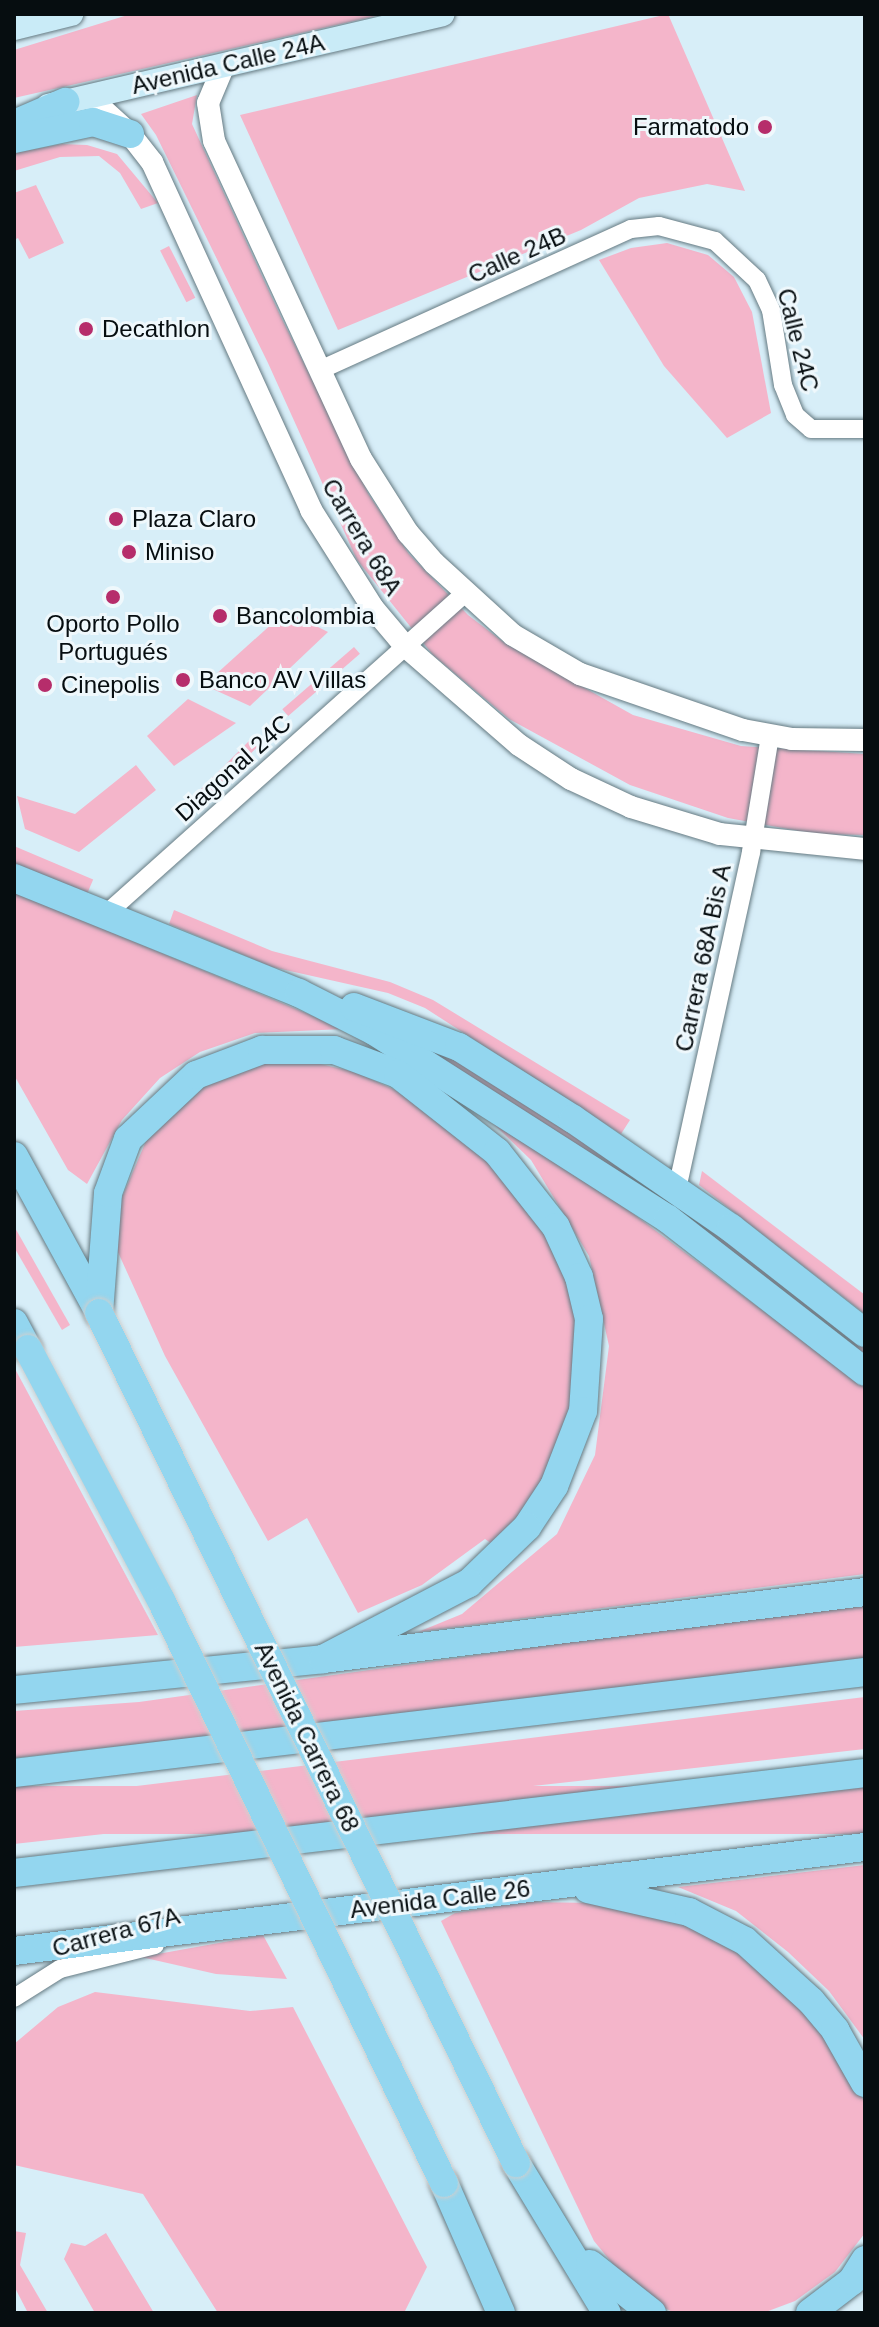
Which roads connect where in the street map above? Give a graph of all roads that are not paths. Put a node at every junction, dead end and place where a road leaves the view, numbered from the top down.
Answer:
1 (442, 14) edge
2 (67, 15) edge
3 (14, 28) edge
4 (224, 65) junction
5 (77, 100) junction
6 (14, 113) edge
7 (14, 124) edge
8 (130, 134) junction
9 (14, 139) edge
10 (736, 256) joint
11 (320, 370) junction
12 (865, 429) edge
13 (464, 594) junction
14 (405, 646) junction
15 (770, 736) junction
16 (865, 740) edge
17 (753, 840) junction
18 (865, 849) edge
19 (14, 878) edge
20 (105, 915) junction
21 (299, 993) junction
22 (14, 1156) edge
23 (677, 1189) junction
24 (99, 1313) junction
25 (14, 1323) edge
26 (865, 1333) edge
27 (865, 1372) edge
28 (865, 1592) edge
29 (323, 1659) junction
30 (865, 1672) edge
31 (14, 1690) edge
32 (14, 1773) edge
33 (865, 1773) edge
34 (865, 1847) edge
35 (14, 1873) edge
36 (559, 1884) junction
37 (237, 1924) junction
38 (14, 1951) edge
39 (14, 1998) edge
40 (865, 2083) edge
41 (554, 2224) junction
42 (861, 2272) edge
43 (501, 2313) edge
44 (607, 2313) edge
45 (652, 2313) edge
46 (810, 2313) edge

1 - 4 main road, Avenida Calle 24A
2 - 3 main road
4 - 5 main road, Avenida Calle 24A
4 - 11 street, Carrera 68A
5 - 6 main road, Avenida Calle 24A
5 - 7 main road
5 - 8 street, Carrera 68A
8 - 9 main road
8 - 14 street, Carrera 68A
10 - 11 street, Calle 24B
10 - 12 street, Calle 24C
11 - 13 street, Carrera 68A
13 - 14 street, Diagonal 24C
13 - 15 street, Carrera 68A
14 - 17 street, Carrera 68A
14 - 20 street, Diagonal 24C
15 - 16 street, Carrera 68A
15 - 17 street, Carrera 68A Bis A
17 - 18 street, Carrera 68A
17 - 23 street, Carrera 68A Bis A
19 - 20 main road
20 - 21 main road
21 - 23 main road
21 - 27 main road
22 - 24 main road, Avenida Carrera 68
23 - 26 main road
24 - 29 main road
24 - 41 main road, Avenida Carrera 68, bridge
25 - 43 main road, bridge
28 - 29 main road
29 - 31 main road
30 - 32 main road
33 - 35 main road
34 - 36 main road, Avenida Calle 26
36 - 37 main road, Avenida Calle 26
36 - 40 main road
37 - 38 main road, Avenida Calle 26
37 - 39 street, Carrera 67A
41 - 44 main road, Avenida Carrera 68
41 - 45 main road
42 - 46 main road

